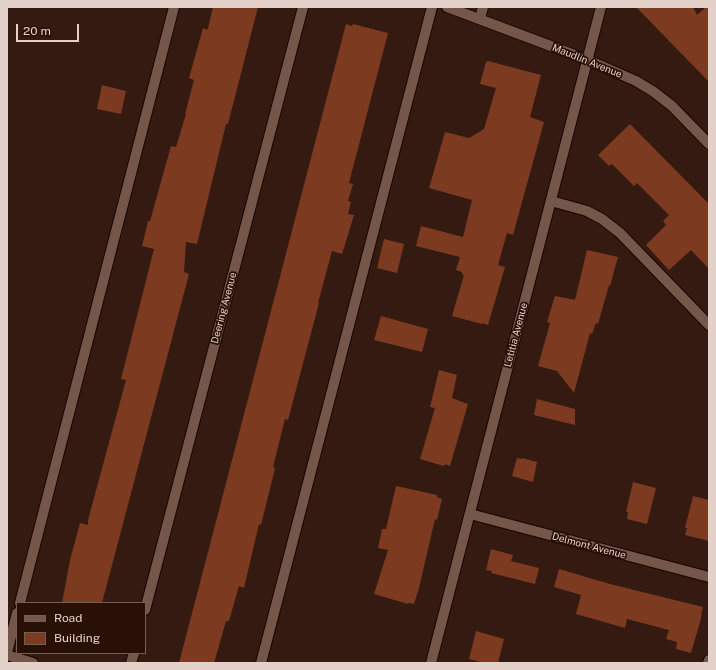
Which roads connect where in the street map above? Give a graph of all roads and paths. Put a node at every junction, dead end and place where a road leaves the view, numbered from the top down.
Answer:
1 (174, 7) edge
2 (303, 7) edge
3 (432, 7) edge
4 (447, 7) edge
5 (482, 7) edge
6 (601, 7) edge
7 (480, 19) junction
8 (588, 60) junction
9 (709, 144) edge
10 (551, 201) junction
11 (709, 325) edge
12 (470, 514) junction
13 (709, 577) edge
14 (20, 602) edge
15 (146, 606) edge
16 (16, 618) edge
17 (7, 652) edge
18 (7, 656) edge
19 (709, 660) edge
20 (33, 663) edge
21 (260, 663) edge
22 (431, 663) edge
23 (708, 663) edge

1 - 14 street
2 - 15 street, Deering Avenue
3 - 21 street
4 - 7 street, Maudlin Avenue
5 - 7 street
6 - 8 street, Letitia Avenue
7 - 8 street, Maudlin Avenue
8 - 9 street, Maudlin Avenue
8 - 10 street, Letitia Avenue
10 - 11 street
10 - 12 street, Letitia Avenue
12 - 13 street, Delmont Avenue
12 - 22 street, Letitia Avenue
16 - 17 street
18 - 20 street
19 - 23 street

